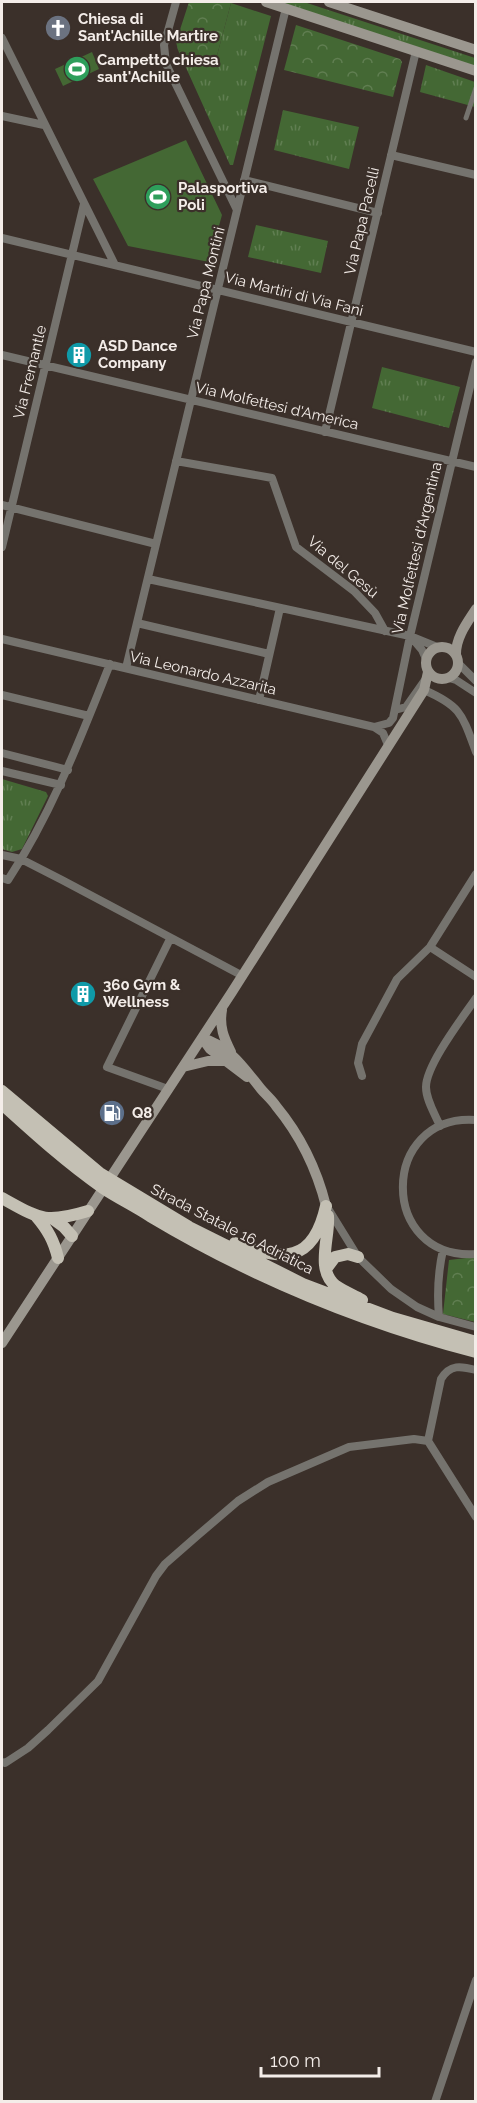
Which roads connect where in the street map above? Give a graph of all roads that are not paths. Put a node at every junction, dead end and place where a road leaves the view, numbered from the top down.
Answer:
1 (176, 2) edge
2 (270, 2) edge
3 (329, 2) edge
4 (286, 8) junction
5 (2, 38) edge
6 (476, 50) edge
7 (416, 51) junction
8 (476, 71) edge
9 (476, 88) edge
10 (2, 116) edge
11 (466, 118) dead end
12 (44, 125) junction
13 (391, 155) junction
14 (476, 175) edge
15 (244, 180) junction
16 (84, 204) junction
17 (237, 210) junction
18 (378, 213) junction
19 (2, 238) edge
20 (72, 255) junction
21 (116, 265) junction
22 (218, 290) junction
23 (351, 322) junction
24 (476, 352) edge
25 (2, 355) edge
26 (476, 362) edge
27 (45, 365) junction
28 (191, 400) junction
29 (325, 432) junction
30 (176, 461) junction
31 (452, 462) junction
32 (476, 467) edge
33 (2, 505) edge
34 (11, 507) junction
35 (156, 544) junction
36 (2, 547) edge
37 (148, 579) junction
38 (280, 608) junction
39 (476, 609) edge
40 (137, 623) junction
41 (463, 629) junction
42 (385, 631) junction
43 (410, 636) junction
44 (2, 639) edge
45 (439, 647) junction
46 (269, 654) junction
47 (426, 659) junction
48 (457, 659) junction
49 (110, 664) junction
50 (126, 668) junction
51 (428, 674) junction
52 (445, 679) junction
53 (476, 681) edge
54 (424, 690) junction
55 (476, 693) edge
56 (2, 695) edge
57 (259, 700) junction
58 (395, 710) junction
59 (89, 716) junction
60 (374, 727) junction
61 (388, 745) junction
62 (476, 752) edge
63 (2, 753) edge
64 (68, 770) junction
65 (2, 771) edge
66 (61, 785) junction
67 (2, 855) edge
68 (21, 860) junction
69 (476, 874) edge
70 (2, 878) edge
71 (170, 939) junction
72 (430, 947) junction
73 (243, 976) junction
74 (476, 977) edge
75 (476, 998) edge
76 (223, 1007) junction
77 (202, 1038) junction
78 (228, 1057) junction
79 (183, 1067) junction
80 (362, 1076) dead end
81 (168, 1089) junction
82 (2, 1091) edge
83 (2, 1106) edge
84 (476, 1120) edge
85 (440, 1126) junction
86 (90, 1172) junction
87 (118, 1192) junction
88 (2, 1198) edge
89 (326, 1206) junction
90 (88, 1211) junction
91 (50, 1224) junction
92 (189, 1227) junction
93 (72, 1236) junction
94 (443, 1250) junction
95 (476, 1254) edge
96 (358, 1257) junction
97 (58, 1258) junction
98 (326, 1269) junction
99 (439, 1317) junction
100 (393, 1318) junction
101 (476, 1327) edge
102 (476, 1342) edge
103 (2, 1343) edge
104 (476, 1352) edge
105 (476, 1370) edge
106 (428, 1441) junction
107 (476, 1517) edge
108 (2, 1762) edge
109 (476, 1980) edge
110 (435, 2102) edge

1 - 17 street
2 - 4 main road
3 - 6 main road
4 - 7 main road
4 - 15 street, Via Papa Montini
5 - 12 street
7 - 8 main road
7 - 13 street, Via Papa Pacelli
9 - 11 street
10 - 12 street
12 - 16 street
13 - 14 street
13 - 18 street, Via Papa Pacelli
15 - 17 street, Via Papa Montini
15 - 18 street
16 - 20 street, Via Fremantle
16 - 21 street
17 - 22 street, Via Papa Montini
18 - 23 street, Via Papa Pacelli
19 - 20 street, Via Martiri di Via Fani
20 - 21 street, Via Martiri di Via Fani
20 - 27 street, Via Fremantle
21 - 22 street, Via Martiri di Via Fani
22 - 23 street, Via Martiri di Via Fani
22 - 28 street, Via Papa Montini
23 - 24 street, Via Martiri di Via Fani
23 - 29 street, Via Papa Pacelli
25 - 27 street, Via Molfettesi d'America
26 - 31 street, Via Molfettesi d'Argentina
27 - 28 street, Via Molfettesi d'America
27 - 34 street, Via Fremantle
28 - 29 street, Via Molfettesi d'America
28 - 30 street, Via Papa Montini
29 - 31 street, Via Molfettesi d'America
30 - 35 street, Via Papa Montini
30 - 42 street, Via del Gesù
31 - 32 street, Via Molfettesi d'America
31 - 43 street, Via Molfettesi d'Argentina
33 - 34 street
34 - 35 street
34 - 36 street, Via Fremantle
35 - 37 street, Via Papa Montini
37 - 38 street
37 - 40 street, Via Papa Montini
38 - 42 street
38 - 46 street
39 - 41 main road
40 - 46 street
40 - 50 street, Via Papa Montini
41 - 45 main road
41 - 48 main road
42 - 43 street
43 - 45 street
43 - 47 street
43 - 58 street, Via Molfettesi d'Argentina
44 - 49 street, Via Leonardo Azzarita
45 - 47 main road
45 - 48 main road
46 - 57 street
47 - 51 main road
48 - 52 main road
48 - 53 street
49 - 50 street, Via Leonardo Azzarita
49 - 59 street
50 - 57 street, Via Leonardo Azzarita
51 - 52 main road
51 - 54 main road
51 - 58 street
52 - 54 main road
52 - 55 street
54 - 61 main road
54 - 62 street
56 - 59 street
57 - 60 street, Via Leonardo Azzarita
58 - 60 street
59 - 64 street
60 - 61 street
61 - 73 main road
63 - 64 street
64 - 66 street
65 - 66 street
66 - 68 street
67 - 68 street
68 - 70 street
68 - 71 street
69 - 72 street
71 - 73 street
71 - 81 street
72 - 74 street
72 - 80 street
73 - 76 main road
75 - 85 street
76 - 77 main road
76 - 78 main road
77 - 78 main road
77 - 79 main road
78 - 79 main road
78 - 89 main road
79 - 81 main road
81 - 90 main road
82 - 86 highway, Strada Statale 16 Adriatica
83 - 86 highway, Strada Statale 16 Adriatica
84 - 85 street
85 - 94 street
86 - 87 highway, Strada Statale 16 Adriatica
87 - 92 highway, Strada Statale 16 Adriatica
87 - 104 highway, Strada Statale 16 Adriatica
88 - 91 highway
89 - 92 highway
89 - 96 street
89 - 98 highway
90 - 91 highway
90 - 93 main road
91 - 93 highway
91 - 97 highway
92 - 100 highway, Strada Statale 16 Adriatica
93 - 97 main road
94 - 95 street
94 - 99 street
96 - 98 highway
96 - 99 street
97 - 103 main road
98 - 100 highway
99 - 101 street
100 - 102 highway, Strada Statale 16 Adriatica
105 - 106 street
106 - 107 street
106 - 108 street
109 - 110 street

